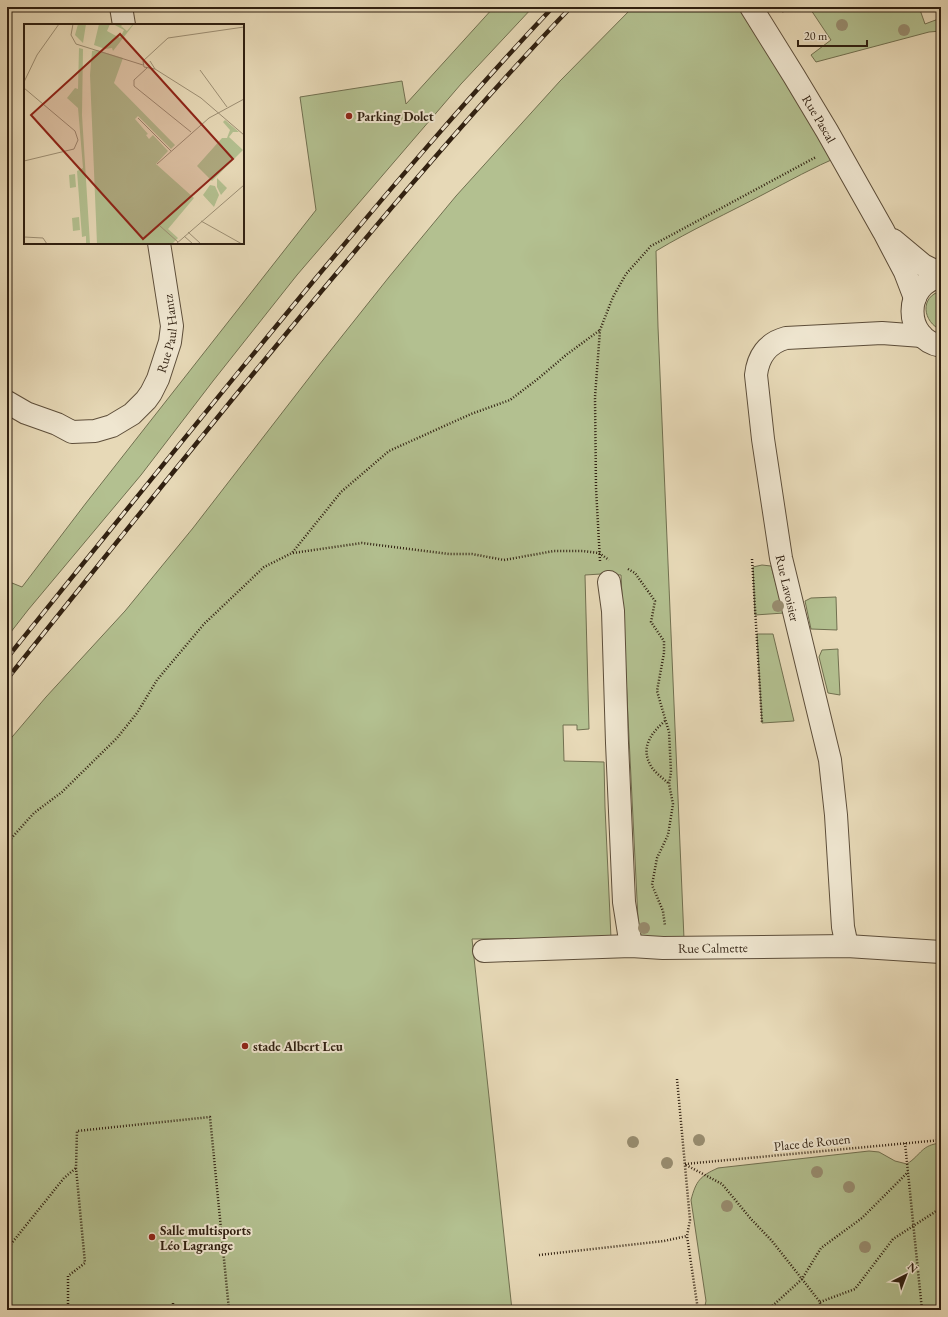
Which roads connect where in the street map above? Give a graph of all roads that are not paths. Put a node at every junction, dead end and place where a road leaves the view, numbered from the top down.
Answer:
1 (121, 7) edge
2 (751, 7) edge
3 (124, 24) edge
4 (884, 232) junction
5 (159, 244) edge
6 (941, 274) edge
7 (941, 277) edge
8 (913, 305) junction
9 (882, 332) junction
10 (933, 344) edge
11 (7, 402) edge
12 (614, 570) road end
13 (631, 946) junction
14 (846, 946) junction
15 (484, 951) dead end
16 (941, 952) edge

1 - 3 street
2 - 4 street, Rue Pascal
4 - 6 street, Rue Pascal
4 - 8 street, Rue Pascal
5 - 11 street, Rue Paul Hantz
7 - 8 street, Rue Lavoisier
8 - 9 street, Rue Lavoisier
8 - 10 street, Rue Pascal
9 - 10 street, Rue Lavoisier
9 - 14 street, Rue Lavoisier
12 - 13 street
13 - 14 street, Rue Calmette
13 - 15 street, Rue Calmette
14 - 16 street, Rue Calmette

